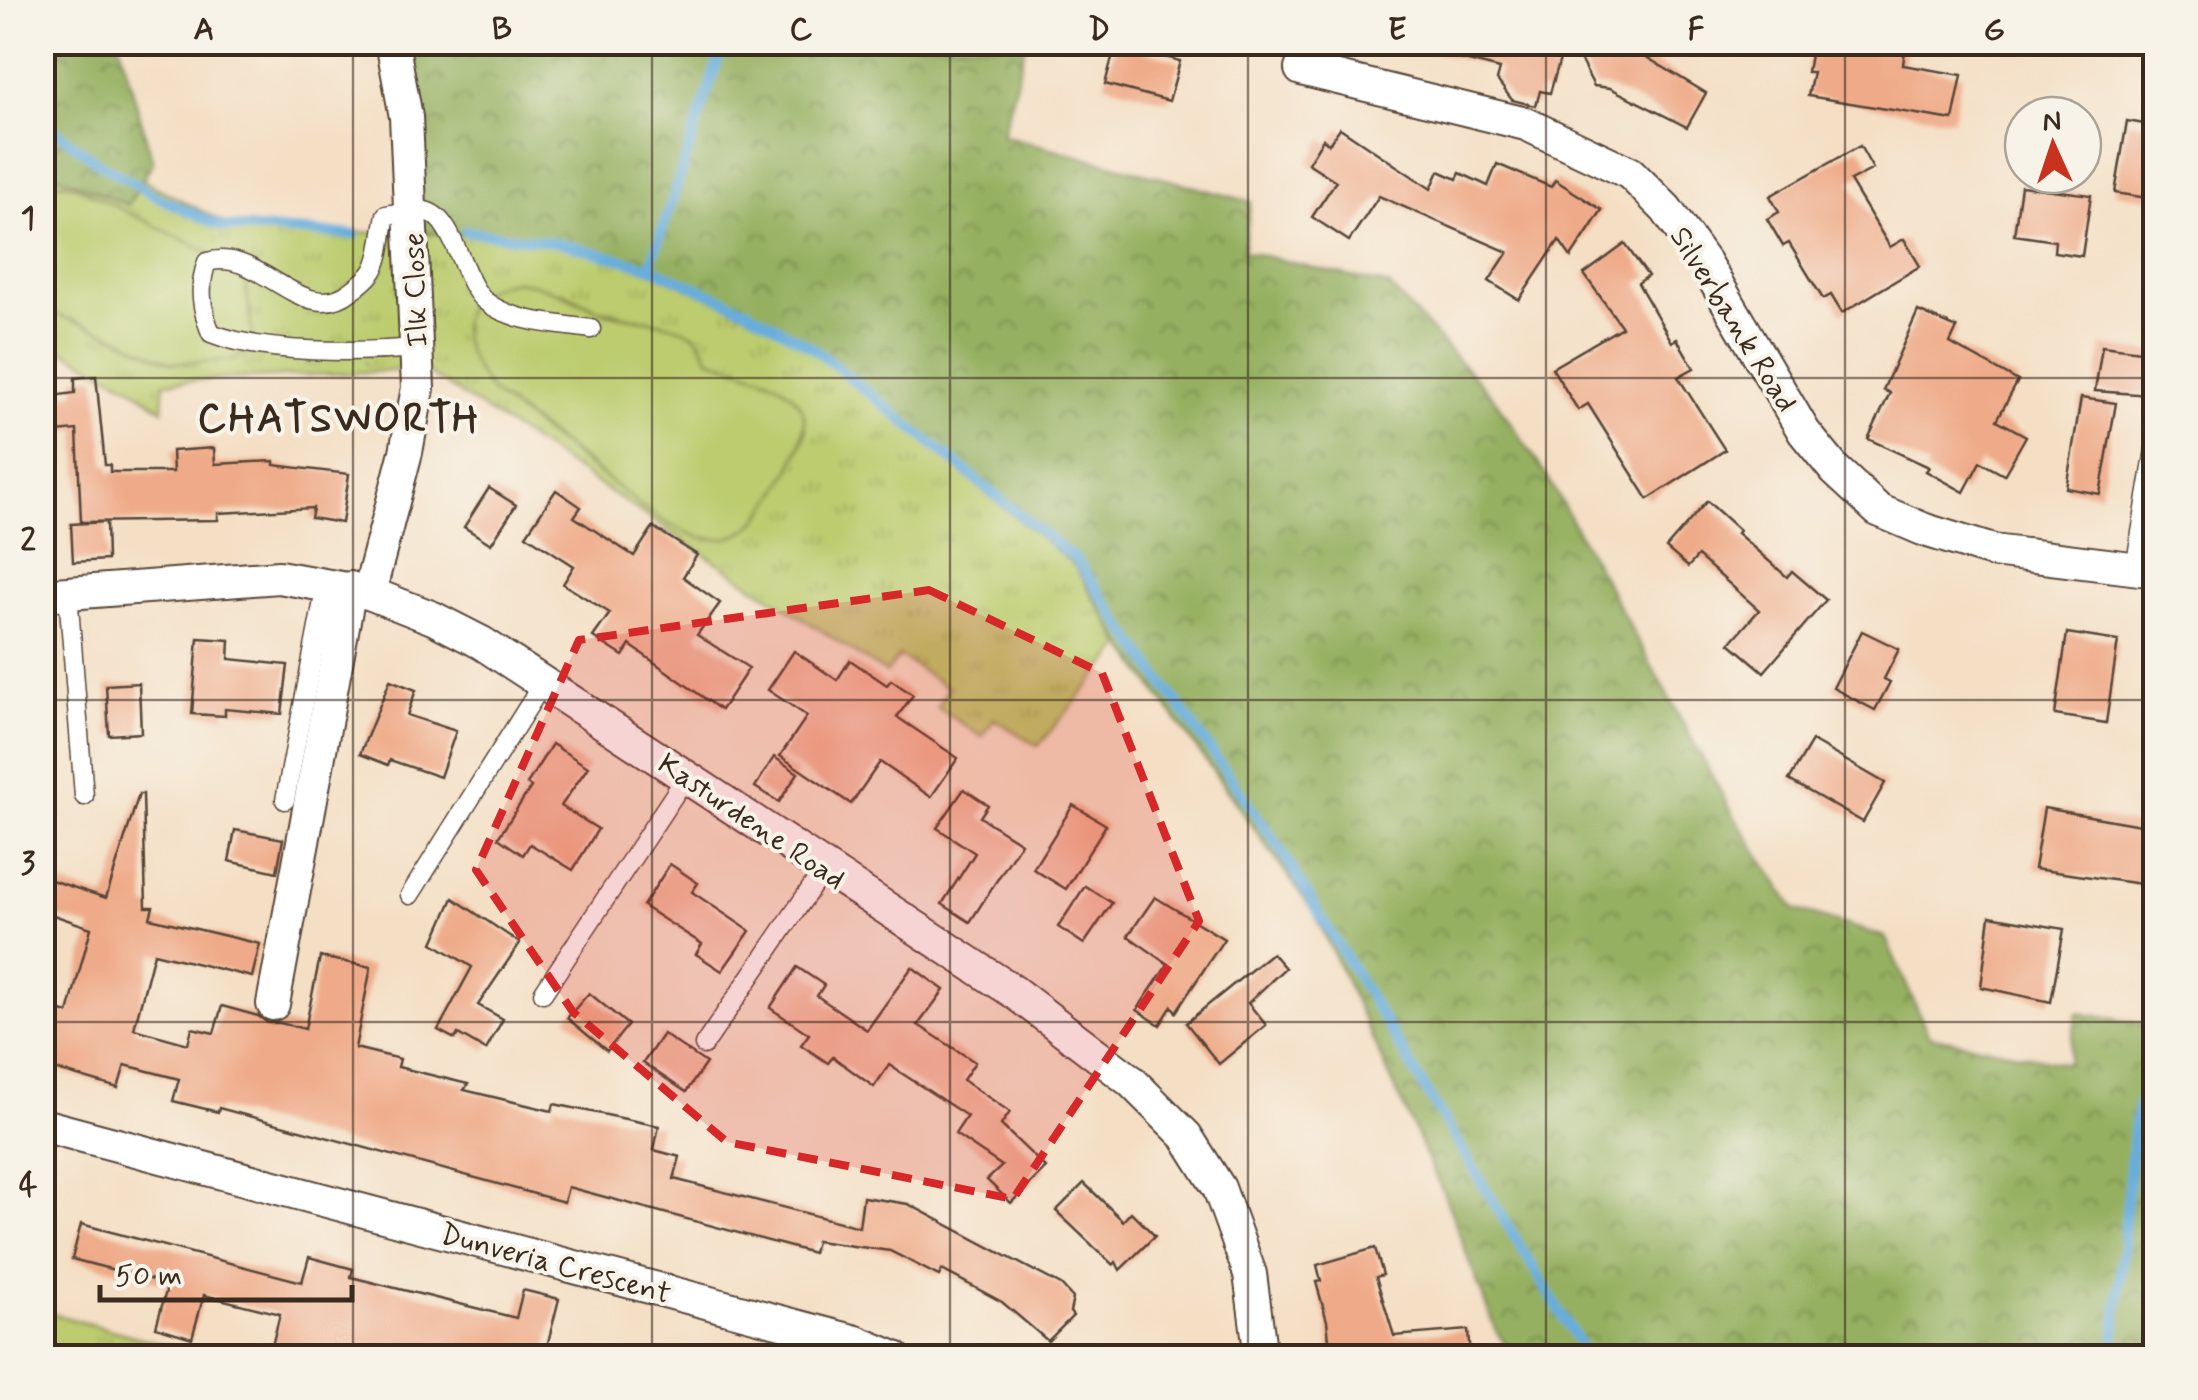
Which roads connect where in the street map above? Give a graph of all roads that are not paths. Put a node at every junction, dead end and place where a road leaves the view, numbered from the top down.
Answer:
1 (392, 42) edge
2 (1301, 69) dead end
3 (411, 211) junction
4 (591, 329) dead end
5 (417, 348) junction
6 (2156, 444) edge
7 (2146, 569) edge
8 (348, 589) junction
9 (55, 594) edge
10 (543, 683) junction
11 (686, 777) junction
12 (84, 796) dead end
13 (286, 800) dead end
14 (824, 869) junction
15 (410, 896) dead end
16 (543, 993) dead end
17 (273, 1004) dead end
18 (704, 1046) dead end
19 (42, 1126) edge
20 (895, 1358) edge
21 (1262, 1358) edge

1 - 3 street, Ilk Close
2 - 7 street, Silverbank Road
3 - 4 lane
3 - 5 street, Ilk Close
3 - 5 lane
5 - 8 street, Ilk Close
6 - 7 lane
8 - 9 street, Kasturdene Road
8 - 10 street, Kasturdene Road
8 - 13 lane
8 - 17 street, Ilk Close
9 - 12 lane
10 - 11 street, Kasturdene Road
10 - 15 lane
11 - 14 street, Kasturdene Road
11 - 16 lane
14 - 18 lane
14 - 21 street, Kasturdene Road
19 - 20 street, Dunveria Crescent

